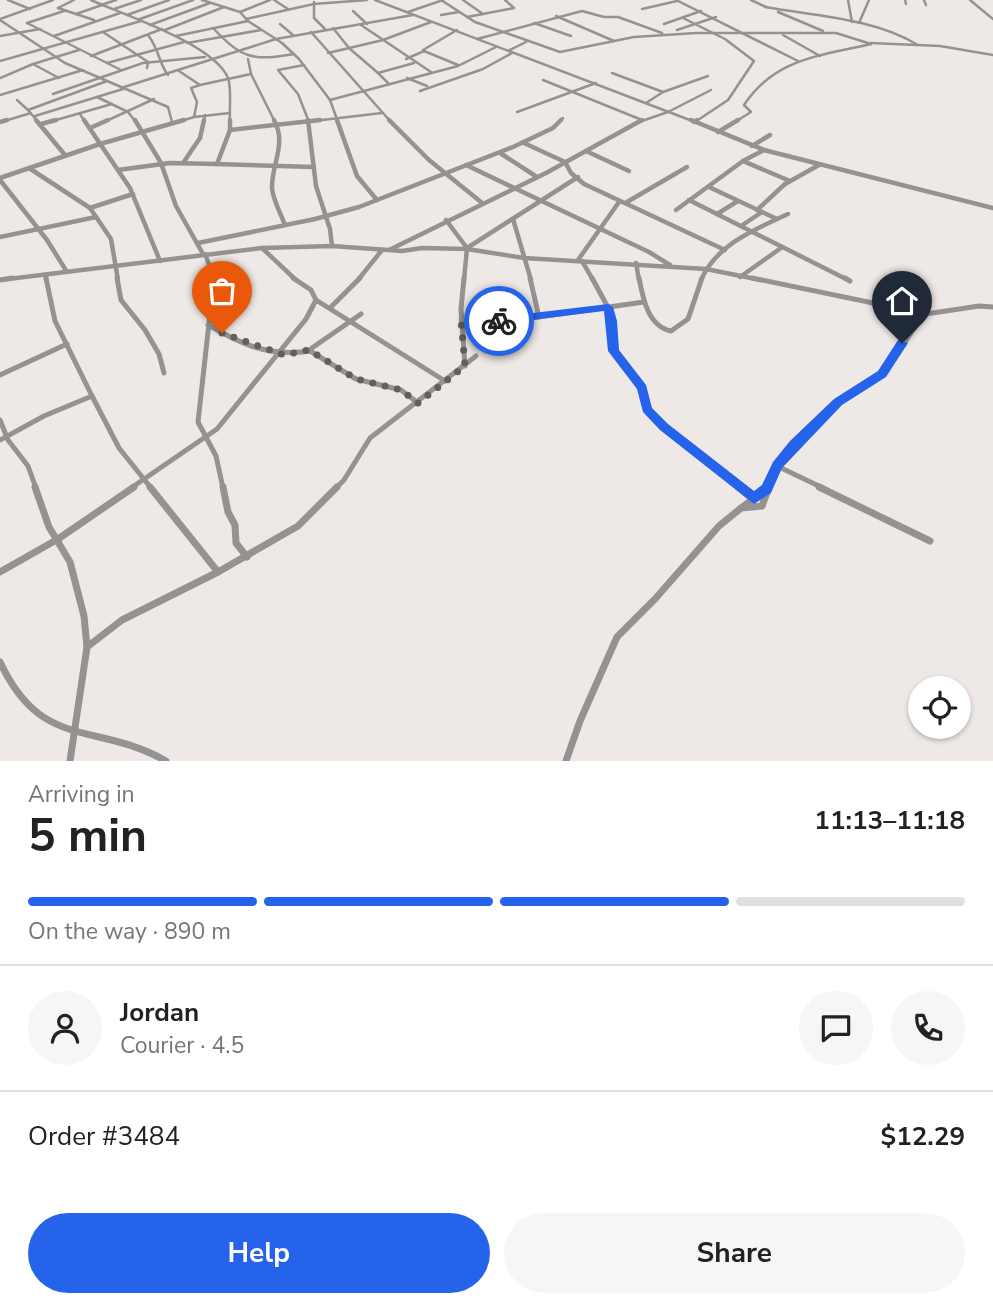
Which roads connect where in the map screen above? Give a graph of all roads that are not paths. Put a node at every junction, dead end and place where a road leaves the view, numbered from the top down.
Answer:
1 (8, 0) edge
2 (25, 0) edge
3 (53, 0) edge
4 (74, 0) edge
5 (91, 0) edge
6 (116, 0) edge
7 (141, 0) edge
8 (169, 0) edge
9 (193, 0) edge
10 (202, 0) edge
11 (221, 0) edge
12 (272, 0) edge
13 (366, 0) edge
14 (375, 0) edge
15 (391, 0) edge
16 (442, 0) edge
17 (463, 0) edge
18 (505, 0) edge
19 (677, 0) edge
20 (751, 0) edge
21 (848, 0) edge
22 (869, 0) edge
23 (924, 0) edge
24 (970, 0) edge
25 (314, 2) edge
26 (416, 2) dead end
27 (211, 3) junction
28 (384, 3) junction
29 (15, 4) junction
30 (102, 5) junction
31 (156, 5) junction
32 (926, 5) dead end
33 (765, 6) junction
34 (224, 7) junction
35 (422, 7) junction
36 (30, 9) junction
37 (288, 9) junction
38 (642, 9) dead end
39 (65, 10) junction
40 (112, 10) junction
41 (168, 10) junction
42 (353, 11) dead end
43 (701, 11) junction
44 (240, 12) junction
45 (408, 12) junction
46 (458, 12) junction
47 (121, 13) junction
48 (76, 14) junction
49 (483, 14) junction
50 (127, 15) junction
51 (176, 15) junction
52 (413, 15) junction
53 (441, 15) dead end
54 (556, 16) junction
55 (467, 17) junction
56 (683, 18) junction
57 (715, 18) junction
58 (993, 19) edge
59 (0, 20) edge
60 (140, 20) junction
61 (191, 20) junction
62 (247, 20) junction
63 (96, 21) junction
64 (431, 22) junction
65 (852, 22) junction
66 (533, 23) junction
67 (859, 23) junction
68 (280, 24) dead end
69 (368, 24) junction
70 (696, 24) junction
71 (150, 25) junction
72 (361, 25) junction
73 (213, 28) junction
74 (333, 28) junction
75 (40, 29) junction
76 (325, 29) junction
77 (163, 30) junction
78 (261, 30) junction
79 (457, 30) junction
80 (677, 30) junction
81 (102, 32) junction
82 (311, 32) junction
83 (498, 32) junction
84 (18, 33) junction
85 (715, 33) junction
86 (826, 33) junction
87 (664, 34) junction
88 (687, 34) junction
89 (743, 34) junction
90 (782, 34) junction
91 (148, 35) junction
92 (293, 35) junction
93 (0, 36) edge
94 (54, 36) junction
95 (176, 36) junction
96 (571, 36) dead end
97 (222, 38) junction
98 (276, 39) junction
99 (477, 39) junction
100 (383, 40) junction
101 (66, 41) junction
102 (614, 41) junction
103 (186, 42) junction
104 (526, 42) junction
105 (867, 43) junction
106 (124, 44) junction
107 (918, 45) junction
108 (496, 47) junction
109 (158, 48) junction
110 (349, 48) junction
111 (41, 49) junction
112 (79, 50) junction
113 (237, 51) junction
114 (422, 51) junction
115 (510, 52) junction
116 (328, 53) junction
117 (136, 54) junction
118 (294, 54) junction
119 (993, 55) edge
120 (91, 56) junction
121 (820, 56) junction
122 (54, 57) junction
123 (206, 57) junction
124 (248, 59) junction
125 (406, 59) junction
126 (0, 61) edge
127 (163, 61) junction
128 (210, 61) junction
129 (798, 61) junction
130 (148, 62) junction
131 (107, 63) junction
132 (414, 63) junction
133 (33, 64) junction
134 (304, 65) junction
135 (458, 66) junction
136 (148, 68) dead end
137 (83, 70) junction
138 (121, 70) junction
139 (179, 71) junction
140 (432, 72) junction
141 (378, 73) junction
142 (612, 73) dead end
143 (251, 74) junction
144 (168, 75) junction
145 (708, 75) dead end
146 (0, 78) edge
147 (59, 78) junction
148 (99, 78) junction
149 (228, 78) junction
150 (406, 78) junction
151 (543, 80) dead end
152 (107, 81) junction
153 (41, 83) junction
154 (596, 83) junction
155 (389, 84) junction
156 (200, 85) junction
157 (642, 85) junction
158 (427, 86) junction
159 (122, 88) junction
160 (420, 90) dead end
161 (711, 90) dead end
162 (574, 91) junction
163 (365, 92) junction
164 (663, 92) junction
165 (53, 94) junction
166 (628, 94) junction
167 (0, 95) edge
168 (97, 97) junction
169 (154, 99) junction
170 (17, 100) dead end
171 (58, 100) junction
172 (330, 100) junction
173 (112, 103) junction
174 (646, 103) junction
175 (128, 112) junction
176 (517, 112) dead end
177 (668, 112) junction
178 (31, 113) junction
179 (230, 113) junction
180 (382, 113) junction
181 (80, 114) junction
182 (205, 116) junction
183 (194, 117) junction
184 (337, 118) junction
185 (563, 118) dead end
186 (642, 120) junction
187 (0, 122) edge
188 (172, 122) junction
189 (309, 122) junction
190 (694, 122) junction
191 (41, 124) junction
192 (278, 126) junction
193 (90, 128) junction
194 (230, 130) junction
195 (141, 131) junction
196 (718, 132) junction
197 (770, 135) dead end
198 (524, 143) junction
199 (100, 144) junction
200 (752, 145) junction
201 (764, 150) junction
202 (586, 151) junction
203 (500, 153) junction
204 (65, 155) junction
205 (743, 161) junction
206 (565, 162) junction
207 (162, 163) junction
208 (183, 163) junction
209 (216, 164) junction
210 (466, 165) junction
211 (819, 165) junction
212 (276, 167) junction
213 (314, 167) junction
214 (687, 167) dead end
215 (29, 168) junction
216 (118, 170) junction
217 (447, 172) junction
218 (629, 172) dead end
219 (537, 177) junction
220 (578, 177) junction
221 (0, 179) edge
222 (790, 181) junction
223 (709, 187) junction
224 (514, 188) junction
225 (133, 194) junction
226 (688, 200) junction
227 (377, 201) junction
228 (738, 201) junction
229 (481, 202) junction
230 (542, 202) junction
231 (619, 202) junction
232 (628, 202) junction
233 (90, 208) junction
234 (993, 208) edge
235 (676, 210) dead end
236 (759, 211) junction
237 (717, 214) junction
238 (788, 214) dead end
239 (326, 216) junction
240 (96, 217) junction
241 (513, 219) junction
242 (777, 219) junction
243 (446, 220) junction
244 (285, 225) junction
245 (741, 226) junction
246 (598, 228) junction
247 (38, 230) junction
248 (753, 231) junction
249 (0, 237) edge
250 (198, 243) junction
251 (332, 246) junction
252 (262, 248) junction
253 (467, 248) junction
254 (781, 248) junction
255 (386, 250) junction
256 (725, 250) junction
257 (204, 254) junction
258 (524, 258) junction
259 (580, 260) junction
260 (160, 261) junction
261 (636, 263) junction
262 (671, 265) junction
263 (116, 266) junction
264 (706, 269) junction
265 (67, 272) junction
266 (46, 275) junction
267 (740, 277) junction
268 (0, 280) edge
269 (850, 281) dead end
270 (316, 300) junction
271 (644, 302) junction
272 (331, 307) junction
273 (608, 307) junction
274 (993, 307) edge
275 (361, 314) dead end
276 (926, 314) junction
277 (538, 318) junction
278 (461, 320) junction
279 (349, 322) junction
280 (208, 326) junction
281 (66, 344) junction
282 (309, 350) junction
283 (279, 354) junction
284 (476, 356) dead end
285 (465, 366) junction
286 (164, 373) dead end
287 (0, 375) edge
288 (445, 382) junction
289 (92, 396) junction
290 (418, 403) junction
291 (0, 420) edge
292 (205, 437) junction
293 (4, 438) edge
294 (777, 466) junction
295 (143, 481) junction
296 (767, 489) junction
297 (754, 499) junction
298 (741, 508) junction
299 (58, 539) junction
300 (930, 541) dead end
301 (247, 557) junction
302 (0, 572) edge
303 (218, 572) junction
304 (87, 648) junction
305 (0, 662) edge
306 (75, 729) junction
307 (70, 761) edge
308 (166, 761) edge
309 (566, 761) edge

1 - 29 street
2 - 29 street
3 - 36 street
4 - 39 street
5 - 30 street
6 - 30 street
7 - 40 street
8 - 31 street
9 - 41 street
10 - 27 street
11 - 27 street
12 - 37 street
12 - 44 street
13 - 25 street
14 - 28 street
15 - 28 street
16 - 35 street
16 - 46 street
17 - 49 street
18 - 49 street
19 - 38 street
19 - 43 street
20 - 33 street
21 - 65 street
22 - 67 street
23 - 32 street
24 - 58 street
25 - 37 street
25 - 76 street
26 - 35 street
27 - 34 street
27 - 51 street
28 - 45 street
29 - 36 street
30 - 40 street
30 - 48 street
31 - 41 street
31 - 50 street
33 - 65 street
33 - 86 street
34 - 44 street
34 - 61 street
35 - 45 street
36 - 59 street
37 - 62 street
39 - 48 street
39 - 75 street
40 - 47 street
41 - 51 street
41 - 60 street
42 - 69 street
43 - 56 street
43 - 57 street
44 - 62 street
45 - 52 street
46 - 53 street
46 - 55 street
47 - 50 street
47 - 63 street
48 - 63 street
49 - 55 street
50 - 60 street
51 - 61 street
51 - 71 street
52 - 64 street
52 - 69 street
54 - 66 street
54 - 87 street
54 - 102 street
55 - 83 street
56 - 70 street
56 - 80 street
57 - 70 street
57 - 89 street
59 - 84 street
60 - 71 street
60 - 81 street
61 - 77 street
62 - 73 street
62 - 78 street
63 - 94 street
64 - 79 street
64 - 100 street
65 - 67 street
66 - 83 street
66 - 96 street
67 - 107 street
68 - 92 street
69 - 72 street
70 - 80 street
70 - 85 street
71 - 77 street
72 - 74 street
72 - 100 street
73 - 95 street
73 - 97 street
74 - 76 street
74 - 110 street
75 - 84 street
75 - 94 street
76 - 82 street
77 - 91 street
77 - 95 street
78 - 97 street
78 - 98 street
79 - 99 street
79 - 114 street
80 - 88 street
81 - 101 street
81 - 106 street
82 - 92 street
82 - 116 street
83 - 99 street
83 - 104 street
84 - 93 street
84 - 111 street
85 - 88 street
85 - 89 street
85 - 190 street
86 - 90 street
86 - 105 street
87 - 88 street
87 - 102 street
89 - 90 street
89 - 129 street
90 - 121 street
91 - 106 street
91 - 109 street
92 - 98 street
94 - 101 street
95 - 103 street
97 - 103 street
97 - 113 street
98 - 113 street
98 - 118 street
99 - 108 street
100 - 110 street
100 - 125 street
101 - 111 street
101 - 112 street
102 - 104 street
103 - 109 street
103 - 123 street
104 - 115 street
105 - 107 street
105 - 121 street
106 - 117 street
106 - 120 street
107 - 119 street
108 - 115 street
108 - 135 street
109 - 117 street
109 - 127 street
110 - 116 street
110 - 141 street
111 - 122 street
111 - 126 street
112 - 120 street
112 - 122 street
113 - 124 street
113 - 128 street
114 - 125 street
114 - 135 street
115 - 154 street
115 - 158 street
116 - 163 street
117 - 130 street
117 - 131 street
118 - 124 street
118 - 134 street
120 - 131 street
121 - 129 street
122 - 133 street
122 - 137 street
123 - 127 street
123 - 128 street
124 - 143 street
125 - 132 street
127 - 130 street
127 - 144 street
128 - 139 street
128 - 149 street
129 - 196 street
130 - 136 street
130 - 138 street
131 - 138 street
132 - 140 street
132 - 141 street
133 - 146 street
133 - 147 street
134 - 172 street
134 - 189 street
135 - 140 street
137 - 147 street
137 - 148 street
138 - 148 street
139 - 144 street
139 - 156 street
140 - 150 street
141 - 155 street
142 - 157 street
143 - 149 street
143 - 192 street
144 - 159 street
145 - 164 street
147 - 153 street
148 - 152 street
148 - 165 street
149 - 156 street
149 - 179 street
150 - 155 street
150 - 158 street
151 - 162 street
152 - 159 street
152 - 171 street
153 - 165 street
153 - 167 street
154 - 162 street
154 - 166 street
155 - 163 street
156 - 183 street
157 - 164 street
157 - 166 street
158 - 160 street
159 - 168 street
159 - 169 street
161 - 177 street
162 - 176 street
162 - 186 street
163 - 172 street
163 - 180 street
164 - 174 street
165 - 171 street
166 - 174 street
168 - 173 street
168 - 178 street
169 - 175 street
169 - 188 street
170 - 178 street
171 - 178 street
172 - 184 street
173 - 175 street
173 - 181 street
174 - 177 street
175 - 193 street
175 - 195 street
177 - 186 street
177 - 190 street
178 - 187 street
178 - 191 street
179 - 182 street
179 - 194 street
180 - 184 street
180 - 217 street
181 - 191 street
181 - 193 street
182 - 183 street
182 - 208 street
183 - 188 street
184 - 189 street
184 - 227 street
185 - 198 street
186 - 202 street
188 - 195 street
189 - 192 street
189 - 213 street
190 - 196 street
191 - 204 street
192 - 194 street
192 - 212 street
193 - 199 street
194 - 209 street
195 - 199 street
195 - 207 street
196 - 200 street
197 - 200 street
198 - 203 street
198 - 206 street
199 - 204 street
199 - 216 street
200 - 201 street
201 - 205 street
201 - 211 street
202 - 206 street
202 - 218 street
203 - 210 street
203 - 219 street
204 - 215 street
205 - 222 street
205 - 223 street
206 - 219 street
206 - 220 street
207 - 208 street
207 - 216 street
207 - 250 street
208 - 209 street
209 - 212 street
210 - 217 street
210 - 224 street
211 - 222 street
211 - 234 street
212 - 213 street
212 - 244 street
213 - 239 street
214 - 232 street
215 - 221 street
215 - 233 street
216 - 225 street
217 - 227 street
217 - 229 street
219 - 224 street
220 - 230 street
220 - 231 street
221 - 247 street
222 - 236 street
223 - 226 street
223 - 228 street
224 - 229 street
224 - 230 street
225 - 233 street
225 - 260 street
226 - 235 street
226 - 237 street
227 - 239 street
228 - 236 street
228 - 237 street
229 - 243 street
230 - 241 street
230 - 246 street
231 - 232 street
231 - 246 street
232 - 256 street
233 - 240 street
236 - 242 street
236 - 245 street
237 - 245 street
238 - 242 street
239 - 244 street
239 - 251 street
240 - 247 street
240 - 263 street
241 - 253 street
241 - 258 street
242 - 248 street
243 - 253 street
243 - 255 street
244 - 250 street
245 - 248 street
246 - 259 street
246 - 262 street
247 - 249 street
247 - 265 street
248 - 254 street
248 - 256 street
250 - 257 street
251 - 252 street
251 - 255 street
252 - 257 street
252 - 270 street
253 - 255 street
253 - 258 street
253 - 278 street
254 - 267 street
254 - 269 street
255 - 272 street
256 - 264 street
257 - 260 street
257 - 280 street
258 - 259 street
258 - 277 street
259 - 261 street
259 - 273 street
260 - 263 street
261 - 262 street
261 - 271 street
262 - 264 street
263 - 265 street
263 - 286 street
264 - 267 street
264 - 271 street
265 - 266 street
266 - 268 street
266 - 281 street
267 - 276 street
270 - 272 street
270 - 283 street
271 - 273 street
272 - 279 street
273 - 277 street
273 - 297 street
274 - 276 street
275 - 279 street
276 - 294 street
277 - 278 street
278 - 285 street
279 - 282 street
279 - 288 street
280 - 283 street
280 - 292 street
281 - 287 street
281 - 289 street
282 - 283 street
282 - 290 street
283 - 292 street
284 - 285 street
285 - 288 street
288 - 290 street
289 - 293 street
289 - 295 street
290 - 301 street
291 - 293 street
292 - 295 street
292 - 301 street
293 - 299 street
294 - 296 street
294 - 300 street
295 - 299 street
295 - 303 street
296 - 297 street
296 - 298 street
297 - 298 street
298 - 309 street
299 - 302 street
299 - 304 street
301 - 303 street
303 - 304 street
304 - 306 street
305 - 306 street
306 - 307 street
306 - 308 street

